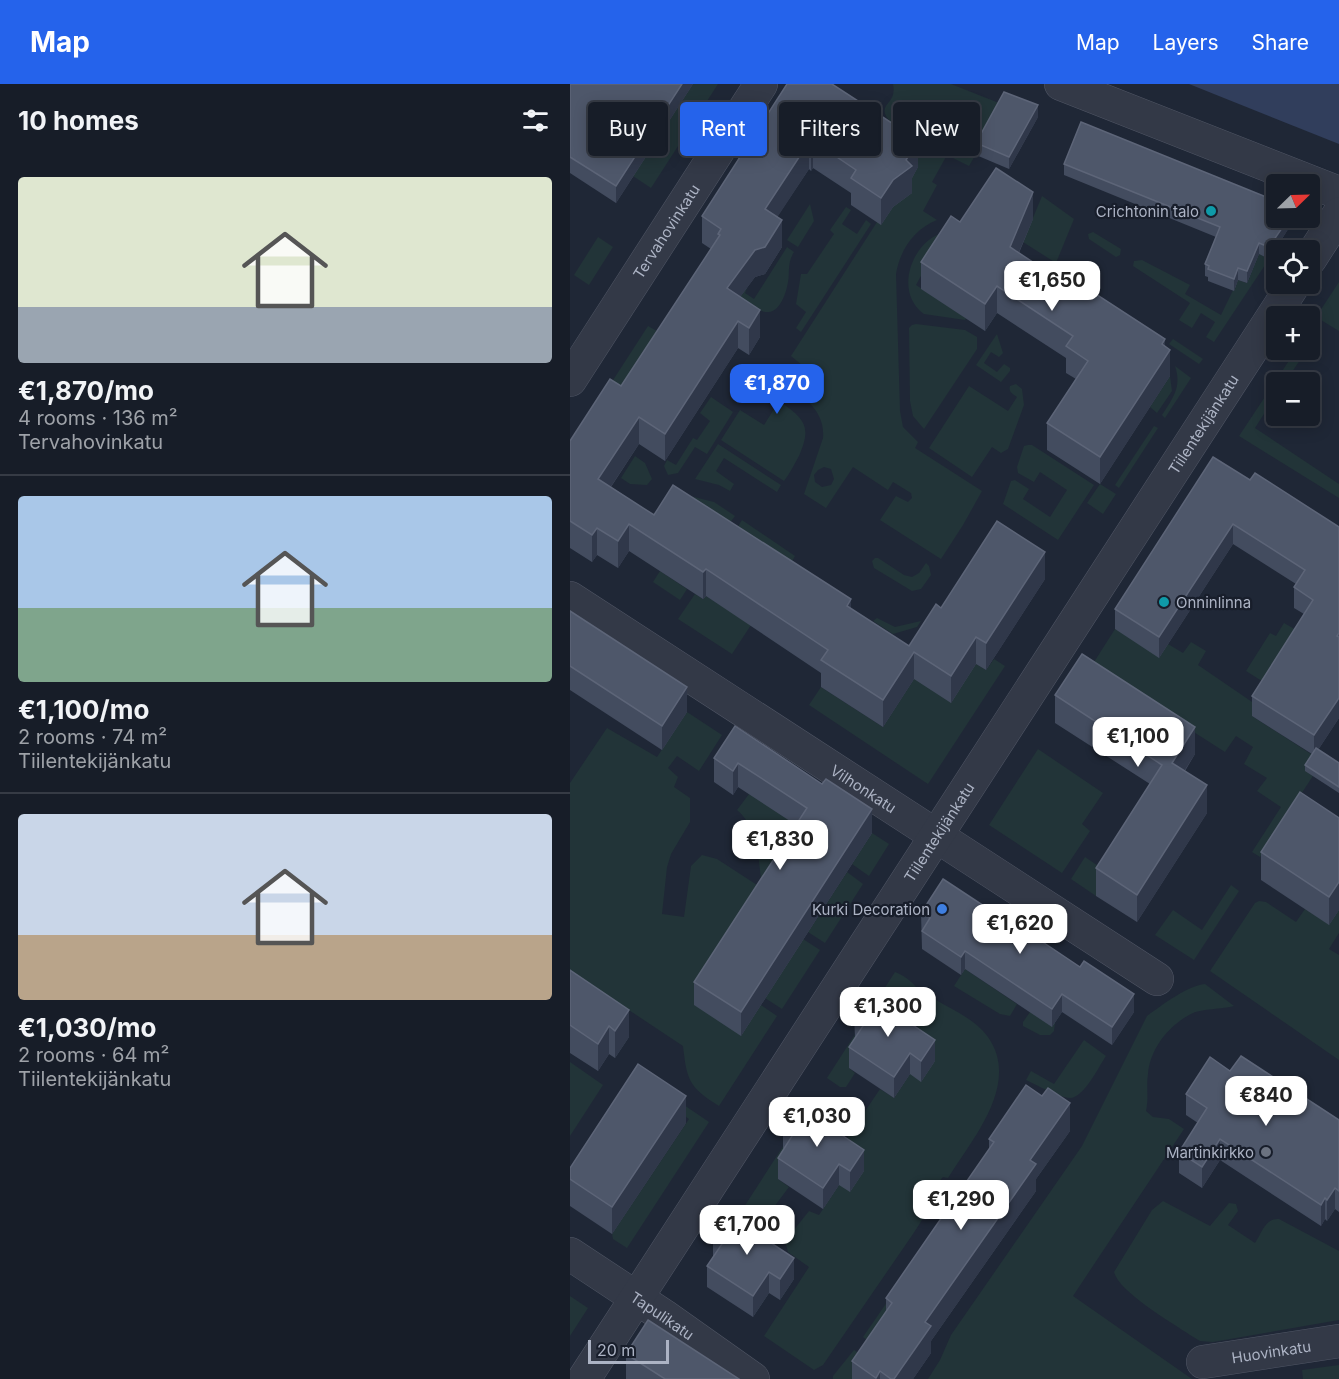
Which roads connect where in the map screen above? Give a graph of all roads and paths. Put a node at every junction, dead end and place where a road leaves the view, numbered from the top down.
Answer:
1 (761, 84) edge
2 (1061, 84) edge
3 (1339, 192) edge
4 (1339, 214) edge
5 (1320, 243) edge
6 (1288, 294) edge
7 (570, 380) edge
8 (570, 598) edge
9 (936, 836) junction
10 (1157, 979) dead end
11 (570, 1254) edge
12 (637, 1298) junction
13 (1339, 1341) edge
14 (1203, 1362) dead end
15 (584, 1379) edge
16 (753, 1379) edge

1 - 7 street, Tervahovinkatu
2 - 3 street
4 - 5 street
6 - 9 street, Tiilentekijänkatu
8 - 9 street, Vilhonkatu
9 - 10 street, Vilhonkatu
9 - 12 street, Tiilentekijänkatu
11 - 12 street, Tapulikatu
12 - 15 street, Tiilentekijänkatu
12 - 16 street, Tapulikatu
13 - 14 street, Huovinkatu

